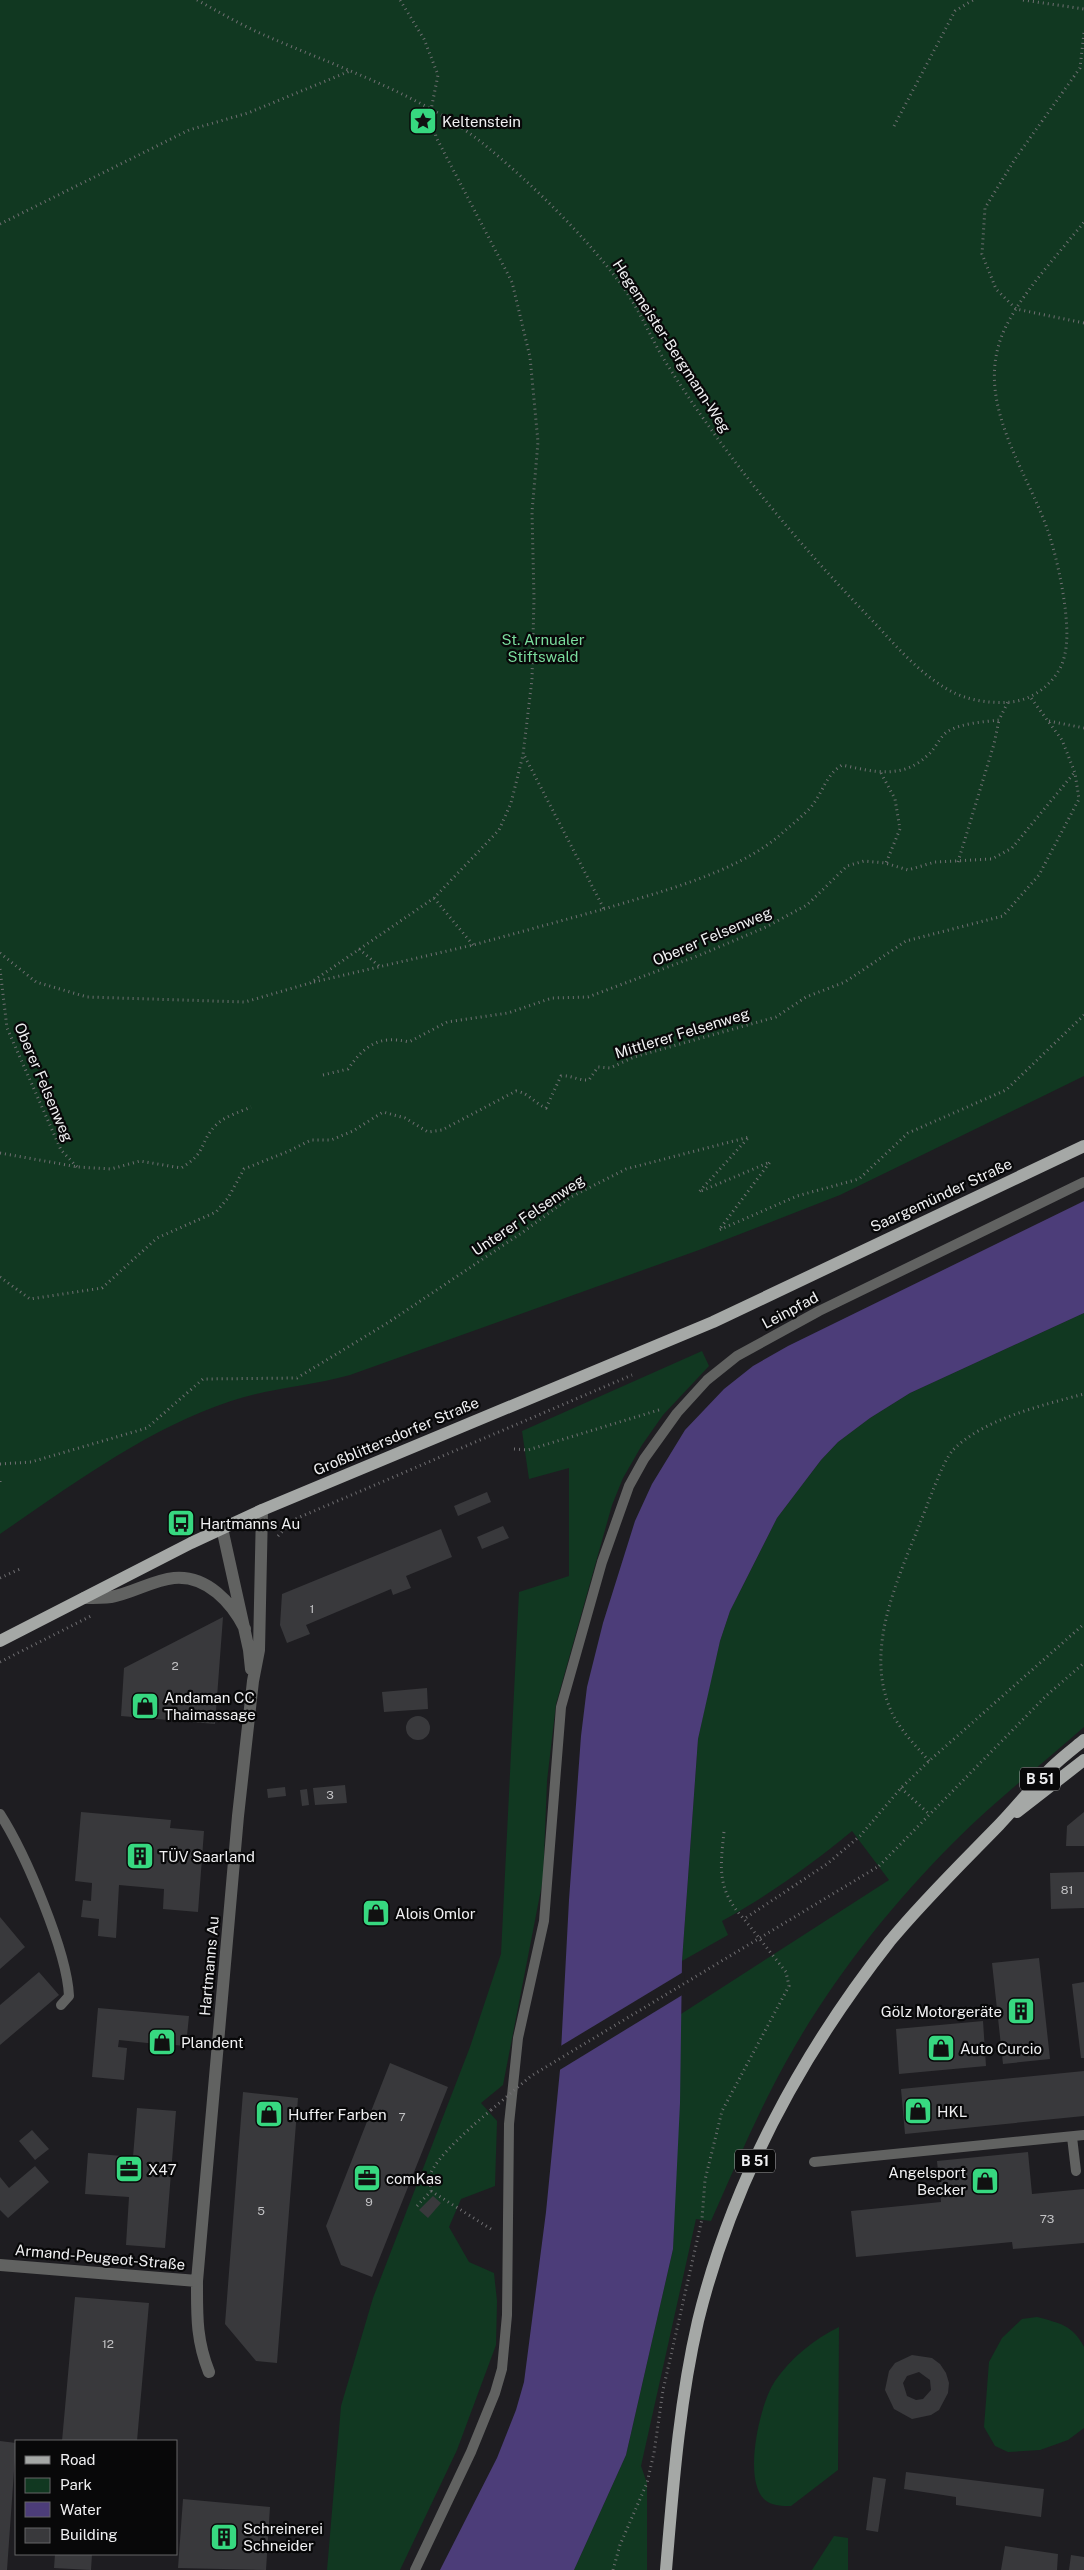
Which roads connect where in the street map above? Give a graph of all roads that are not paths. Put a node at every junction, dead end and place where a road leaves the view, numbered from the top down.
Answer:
1 (1084, 1146) edge
2 (1084, 1182) edge
3 (812, 1276) joint
4 (262, 1510) junction
5 (222, 1528) junction
6 (84, 1598) junction
7 (245, 1629) junction
8 (0, 1641) edge
9 (253, 1681) junction
10 (1084, 1740) edge
11 (1084, 1760) edge
12 (0, 1814) edge
13 (1000, 1823) junction
14 (61, 2005) dead end
15 (1084, 2135) edge
16 (1072, 2137) junction
17 (814, 2162) dead end
18 (1076, 2171) dead end
19 (0, 2265) edge
20 (197, 2281) junction
21 (209, 2372) dead end
22 (416, 2570) edge
23 (666, 2570) edge

1 - 3 main road, Saargemünder Straße
2 - 22 lane, Leinpfad
3 - 4 main road, Großblittersdorfer Straße
4 - 5 main road, Großblittersdorfer Straße
4 - 9 street, Hartmanns Au
5 - 6 main road, Großblittersdorfer Straße
5 - 7 street, Hartmanns Au
6 - 7 street, Hartmanns Au
6 - 8 main road, Großblittersdorfer Straße
7 - 9 street, Hartmanns Au
9 - 20 street, Hartmanns Au
10 - 13 main road, B 51
11 - 13 main road, B 51
12 - 14 lane
13 - 23 main road, B 51
15 - 16 lane
16 - 17 lane
16 - 18 lane
19 - 20 street, Armand-Peugeot-Straße
20 - 21 street, Hartmanns Au

